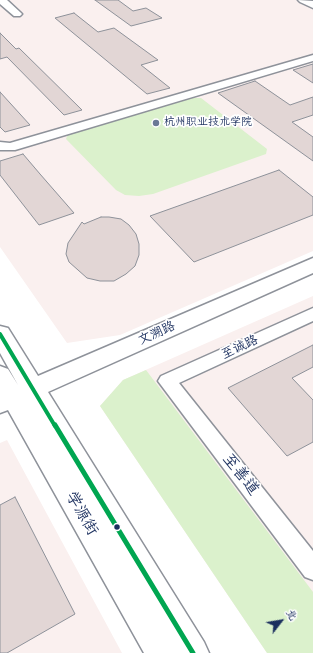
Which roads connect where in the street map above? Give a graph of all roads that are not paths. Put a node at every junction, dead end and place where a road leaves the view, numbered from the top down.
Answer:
1 (2, 0) edge
2 (303, 0) edge
3 (313, 5) edge
4 (17, 14) dead end
5 (313, 58) edge
6 (0, 146) edge
7 (313, 265) edge
8 (313, 314) edge
9 (0, 334) edge
10 (167, 381) joint
11 (11, 391) edge
12 (313, 569) edge
13 (162, 653) edge
14 (193, 653) edge

1 - 4 street
2 - 3 street
5 - 6 street
7 - 11 main road, 文溯路
8 - 10 street, 至诚路
9 - 11 main road, 学源街
10 - 12 street, 至善道
11 - 13 main road, 学源街
11 - 14 main road, 学源街

